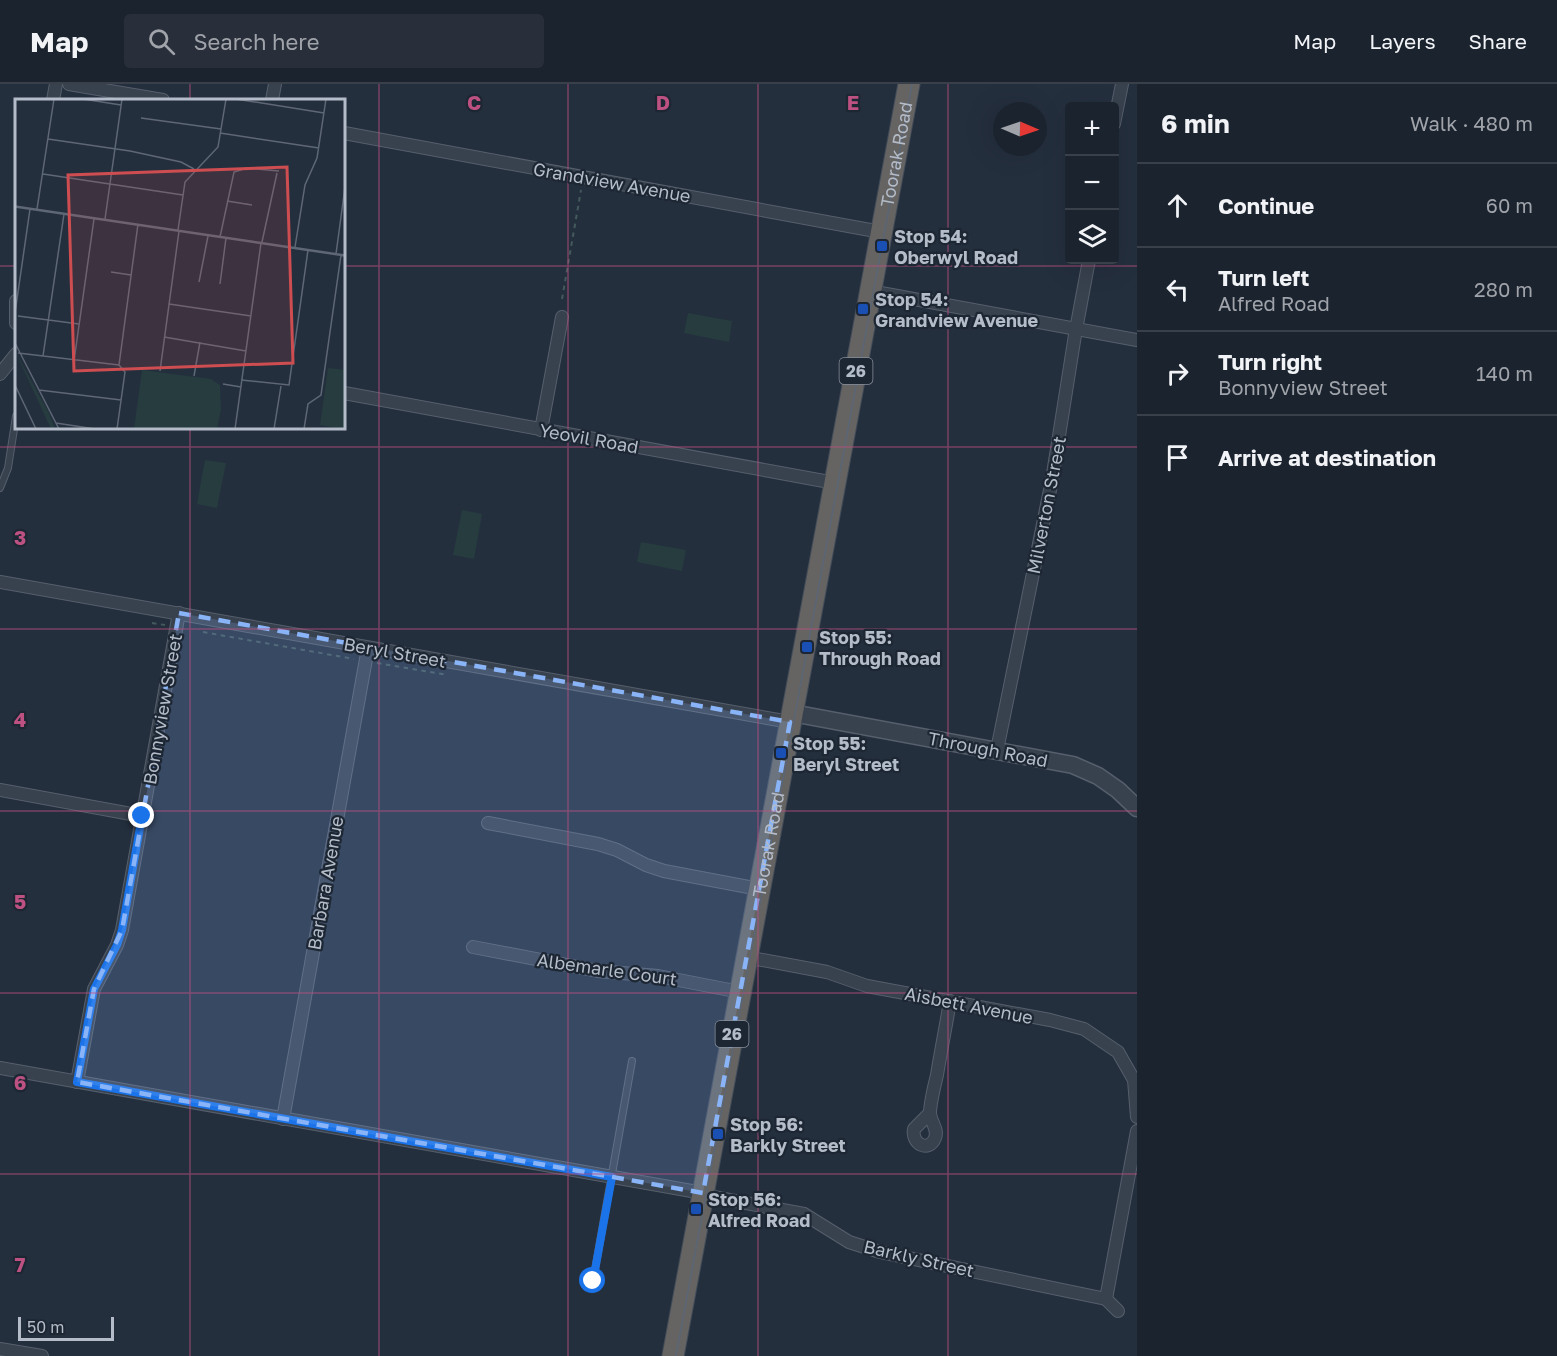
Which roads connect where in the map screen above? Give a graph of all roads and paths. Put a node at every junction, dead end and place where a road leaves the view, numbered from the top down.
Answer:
1 (56, 84) edge
2 (69, 84) edge
3 (275, 84) edge
4 (909, 84) edge
5 (1122, 84) edge
6 (53, 99) edge
7 (157, 99) edge
8 (272, 99) edge
9 (1118, 102) edge
10 (345, 133) edge
11 (581, 190) dead end
12 (881, 231) junction
13 (1088, 264) edge
14 (870, 291) junction
15 (562, 299) dead end
16 (562, 317) dead end
17 (1076, 328) junction
18 (1137, 340) edge
19 (15, 359) edge
20 (0, 374) edge
21 (345, 393) edge
22 (15, 422) edge
23 (541, 430) junction
24 (835, 483) junction
25 (0, 488) edge
26 (0, 582) edge
27 (179, 614) junction
28 (368, 648) junction
29 (791, 717) junction
30 (997, 750) junction
31 (0, 789) edge
32 (1137, 808) edge
33 (142, 816) junction
34 (488, 823) dead end
35 (759, 889) junction
36 (473, 947) dead end
37 (746, 957) junction
38 (740, 992) junction
39 (950, 1001) junction
40 (632, 1061) dead end
41 (0, 1068) edge
42 (77, 1082) junction
43 (929, 1114) dead end
44 (1137, 1117) edge
45 (283, 1119) junction
46 (1137, 1131) edge
47 (612, 1177) junction
48 (703, 1194) junction
49 (593, 1281) dead end
50 (1106, 1299) junction
51 (1118, 1311) dead end
52 (0, 1349) edge
53 (42, 1356) edge
54 (673, 1356) edge

1 - 6 street
2 - 7 street
3 - 8 street
4 - 12 highway, Toorak Road / 26
5 - 9 street
10 - 12 street, Grandview Avenue
11 - 15 path
12 - 14 highway, Toorak Road / 26
13 - 17 street, Milverton Street
14 - 17 street
14 - 24 highway, Toorak Road / 26
16 - 23 street
17 - 18 street
17 - 30 street, Milverton Street
19 - 20 street
21 - 23 street, Yeovil Road
22 - 25 lane
23 - 24 street, Yeovil Road
24 - 29 highway, Toorak Road / 26
26 - 27 street, Beryl Street
27 - 28 street, Beryl Street
27 - 33 street, Bonnyview Street
28 - 29 street, Beryl Street
28 - 45 street, Barbara Avenue
29 - 30 street, Through Road
29 - 35 highway, Toorak Road / 26
30 - 32 street, Through Road
31 - 33 street
33 - 42 street, Bonnyview Street
34 - 35 street
35 - 37 highway, Toorak Road / 26
36 - 38 street, Albemarle Court
37 - 38 highway, Toorak Road / 26
37 - 39 street, Aisbett Avenue
38 - 48 highway, Toorak Road / 26
39 - 43 street
39 - 44 street, Aisbett Avenue
40 - 47 lane
41 - 42 street, Barkly Street
42 - 45 street, Barkly Street
45 - 47 street, Barkly Street
46 - 50 street
47 - 48 street, Barkly Street
47 - 49 lane
48 - 50 street, Barkly Street
48 - 54 highway, Toorak Road / 26
50 - 51 street
52 - 53 street

